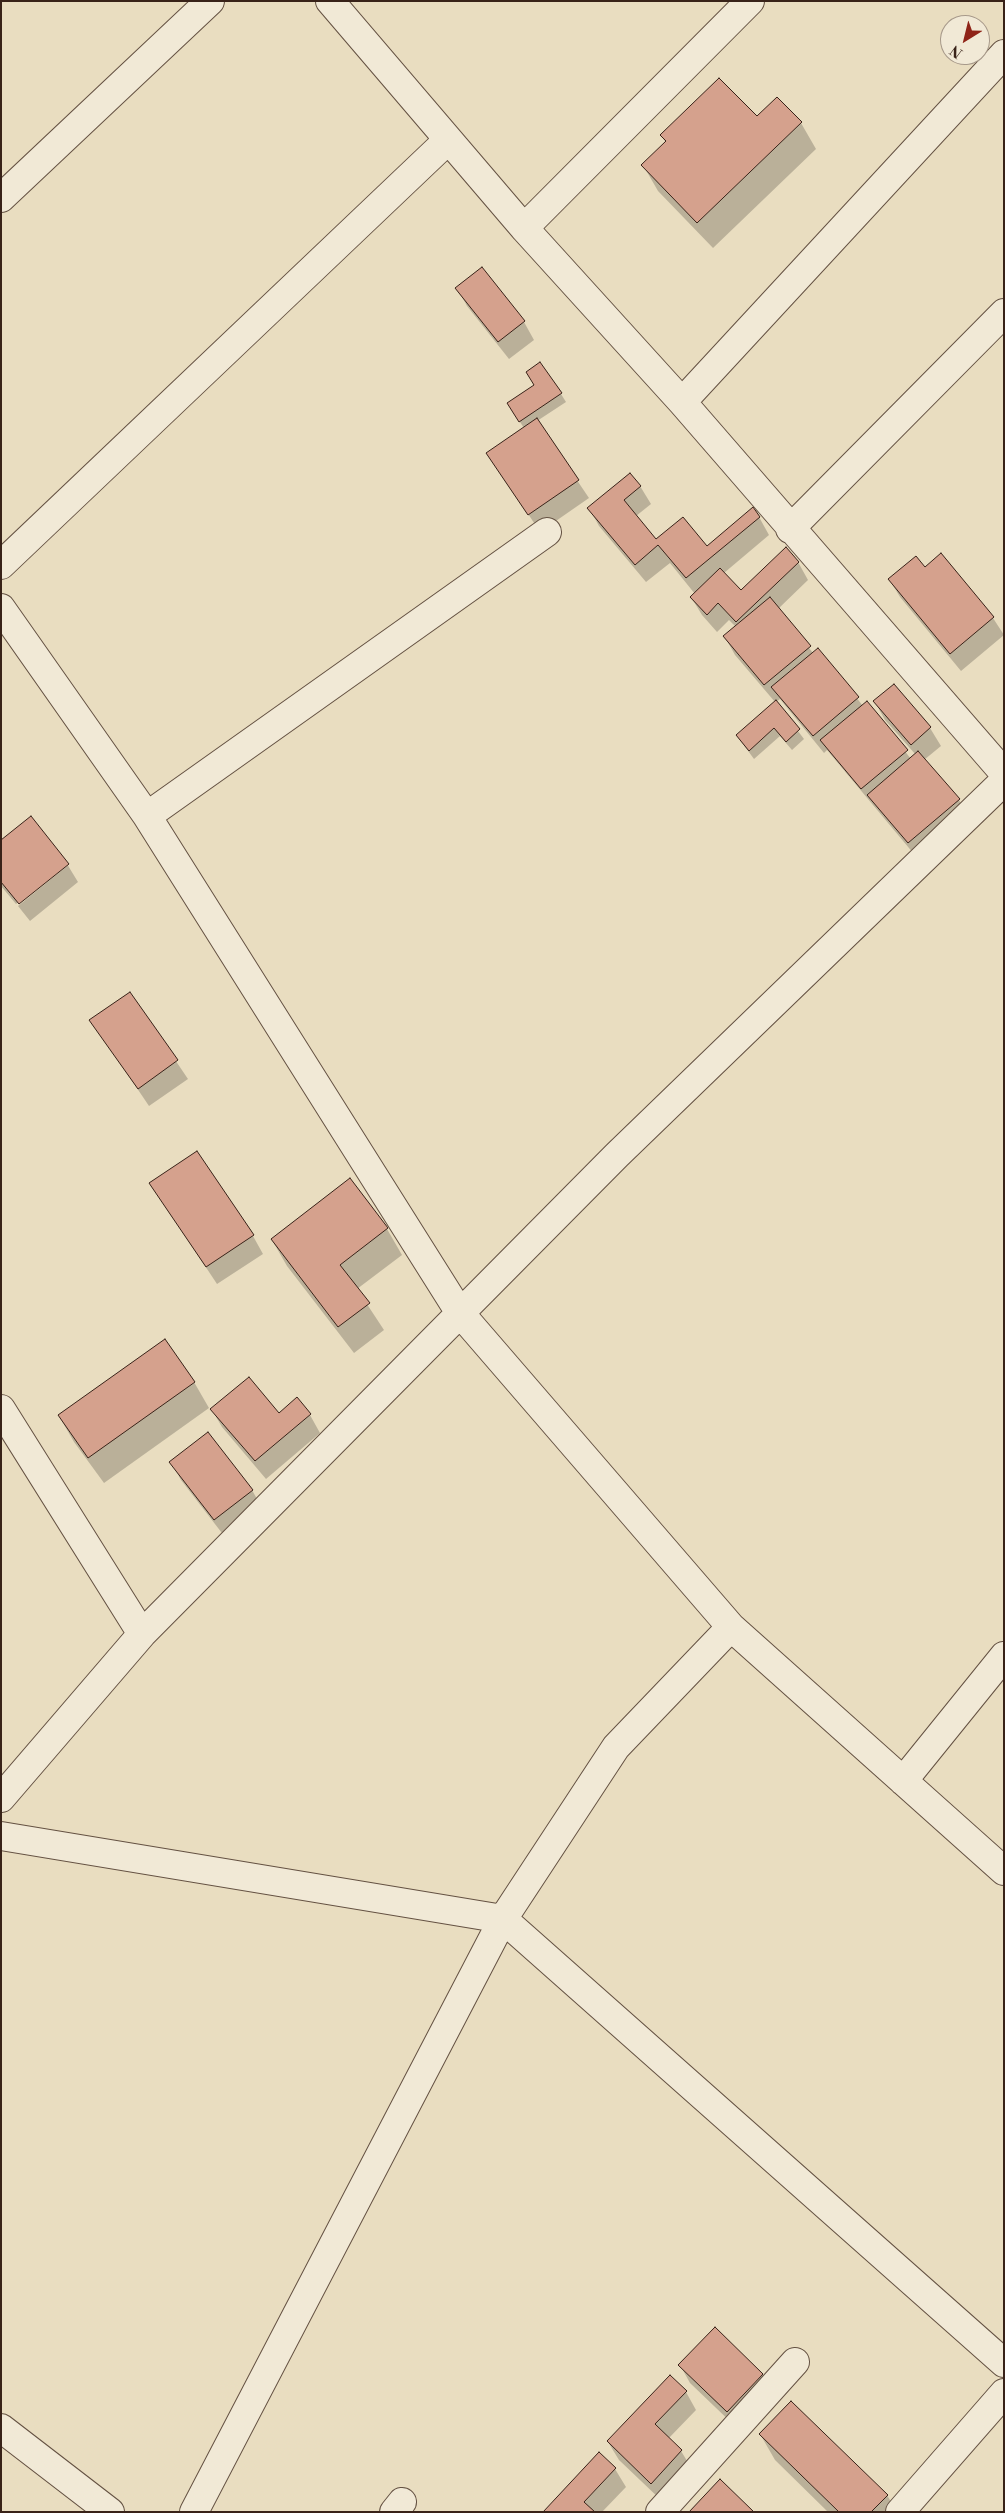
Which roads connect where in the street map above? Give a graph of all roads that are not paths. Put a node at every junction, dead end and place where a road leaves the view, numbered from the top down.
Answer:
1 (210, 1) edge
2 (330, 1) edge
3 (750, 1) edge
4 (1004, 54) edge
5 (448, 140) junction
6 (1, 198) edge
7 (524, 228) junction
8 (1004, 313) edge
9 (682, 402) junction
10 (790, 530) junction
11 (547, 532) dead end
12 (1, 565) edge
13 (1, 608) edge
14 (1004, 773) edge
15 (1004, 781) edge
16 (147, 816) junction
17 (460, 1313) junction
18 (1, 1409) edge
19 (731, 1627) junction
20 (142, 1634) junction
21 (1004, 1656) edge
22 (903, 1781) junction
23 (1, 1798) edge
24 (1, 1836) edge
25 (1004, 1871) edge
26 (503, 1919) junction
27 (795, 2362) dead end
28 (1004, 2363) edge
29 (1004, 2393) edge
30 (1, 2428) edge
31 (110, 2512) edge
32 (194, 2512) edge
33 (660, 2512) edge
34 (900, 2512) edge

1 - 6 street
2 - 5 street
3 - 7 street
4 - 9 street
5 - 7 street
5 - 12 street
7 - 9 street
8 - 10 street
9 - 10 street
10 - 14 street
11 - 16 street
13 - 16 street
15 - 17 street
16 - 17 street
17 - 19 street
17 - 20 street
18 - 20 street
19 - 22 street
19 - 26 street
20 - 23 street
21 - 22 street
22 - 25 street
24 - 26 street
26 - 28 street
26 - 32 street
27 - 33 street
29 - 34 street
30 - 31 street

